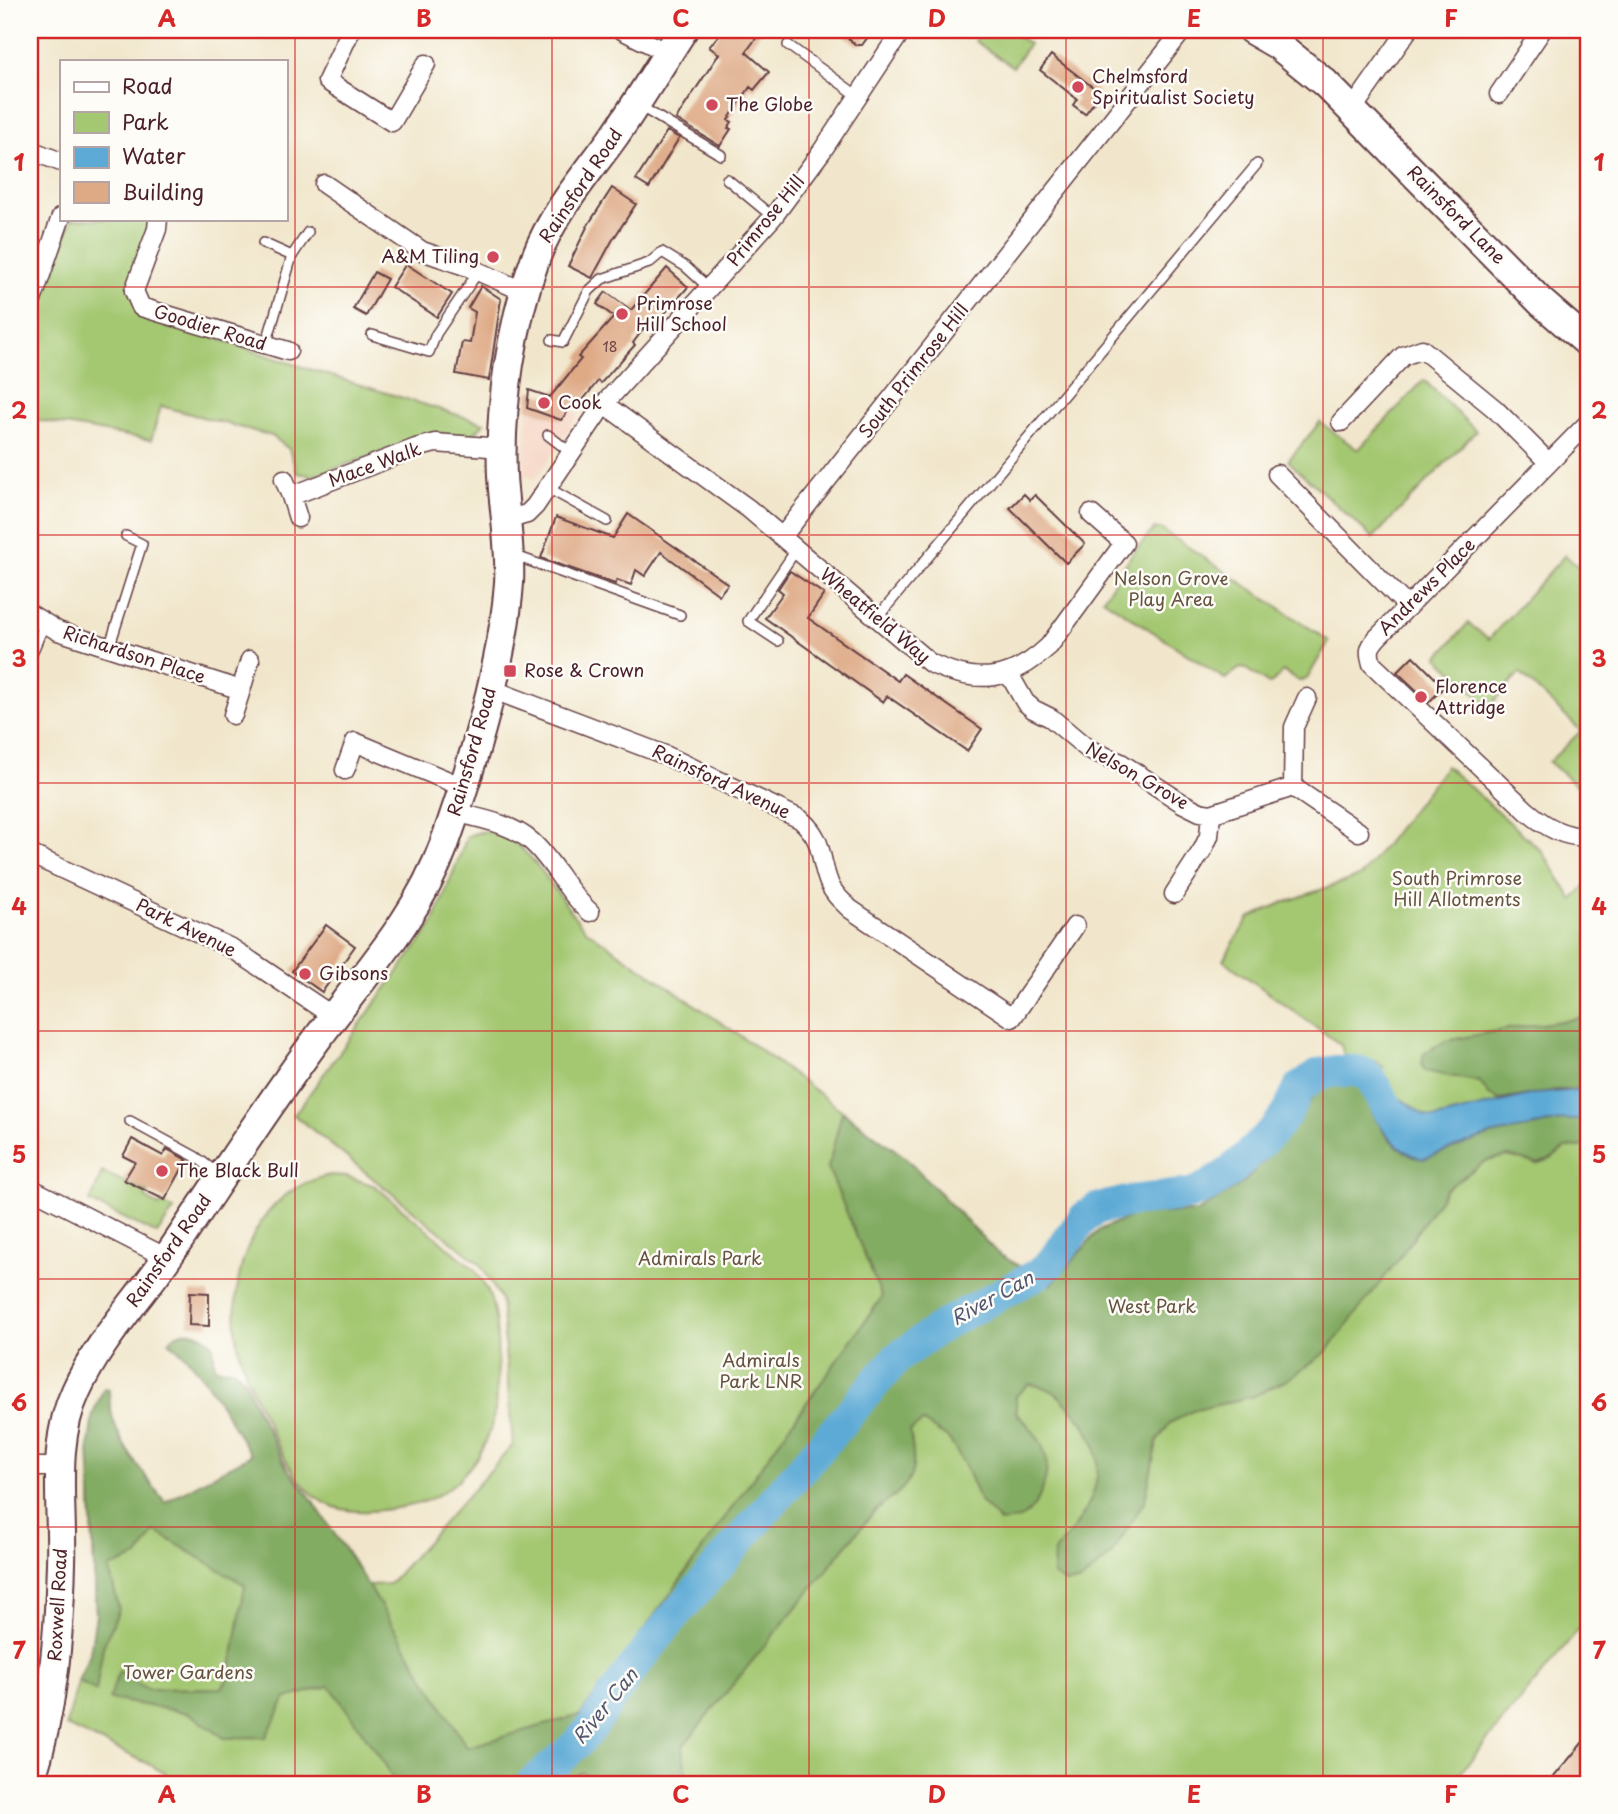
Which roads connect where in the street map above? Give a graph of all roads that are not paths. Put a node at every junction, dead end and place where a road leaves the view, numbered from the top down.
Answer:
1 (351, 30) edge
2 (622, 30) edge
3 (901, 30) edge
4 (1183, 30) edge
5 (1252, 30) edge
6 (1408, 30) edge
7 (1542, 30) edge
8 (1275, 35) edge
9 (676, 41) edge
10 (788, 45) dead end
11 (426, 64) dead end
12 (1499, 94) dead end
13 (859, 96) junction
14 (636, 104) junction
15 (1352, 110) junction
16 (30, 150) edge
17 (721, 155) dead end
18 (60, 162) edge
19 (1257, 164) dead end
20 (727, 179) dead end
21 (324, 184) dead end
22 (773, 217) junction
23 (60, 220) edge
24 (158, 220) edge
25 (308, 232) dead end
26 (263, 243) dead end
27 (292, 256) junction
28 (478, 272) junction
29 (710, 288) junction
30 (525, 292) junction
31 (30, 306) edge
32 (372, 335) dead end
33 (552, 340) dead end
34 (1588, 344) edge
35 (266, 345) junction
36 (288, 351) dead end
37 (604, 404) junction
38 (1341, 422) dead end
39 (1588, 423) edge
40 (548, 435) dead end
41 (502, 448) junction
42 (570, 452) junction
43 (1548, 462) junction
44 (1277, 474) dead end
45 (548, 488) junction
46 (1091, 514) dead end
47 (298, 518) dead end
48 (505, 520) junction
49 (607, 521) dead end
50 (126, 536) dead end
51 (782, 537) junction
52 (796, 550) junction
53 (508, 553) junction
54 (1408, 607) junction
55 (680, 615) dead end
56 (877, 618) junction
57 (37, 619) edge
58 (778, 641) dead end
59 (109, 648) junction
60 (30, 658) edge
61 (250, 660) dead end
62 (1009, 674) junction
63 (491, 689) junction
64 (241, 690) junction
65 (1307, 698) dead end
66 (233, 715) dead end
67 (345, 770) dead end
68 (1293, 788) junction
69 (459, 799) junction
70 (1211, 814) junction
71 (1359, 832) dead end
72 (1588, 837) edge
73 (30, 854) edge
74 (1174, 894) dead end
75 (590, 912) dead end
76 (1075, 926) dead end
77 (334, 1017) junction
78 (130, 1121) dead end
79 (221, 1176) junction
80 (30, 1188) edge
81 (167, 1258) junction
82 (69, 1408) joint
83 (30, 1467) edge
84 (60, 1467) junction
85 (30, 1782) edge

1 - 11 street
2 - 9 street
3 - 13 street, Primrose Hill
4 - 51 street, South Primrose Hill
5 - 8 main road, Rainsford Lane
6 - 15 street
7 - 12 street
8 - 15 main road, Rainsford Lane
9 - 14 main road, Rainsford Road
10 - 13 lane
13 - 22 street, Primrose Hill
14 - 17 lane
14 - 30 main road, Rainsford Road
15 - 34 main road, Rainsford Lane
16 - 18 street
19 - 56 lane
20 - 22 lane
21 - 28 street
22 - 29 street, Primrose Hill
23 - 31 street
24 - 35 street, Goodier Road
25 - 27 lane
26 - 27 lane
27 - 35 lane
28 - 30 street
28 - 32 lane
29 - 33 lane
29 - 37 street, Primrose Hill
30 - 41 main road, Rainsford Road
35 - 36 street, Goodier Road
37 - 42 street, Primrose Hill
37 - 51 street
38 - 43 street
39 - 43 street, Andrews Place
40 - 42 lane
41 - 47 street, Mace Walk
41 - 48 main road, Rainsford Road
42 - 45 street, Primrose Hill
43 - 54 street, Andrews Place
44 - 54 street
45 - 48 street, Primrose Hill
45 - 49 lane
46 - 62 street, Wheatfield Way
48 - 53 main road, Rainsford Road
50 - 59 lane
51 - 52 street, Wheatfield Way
52 - 56 street, Wheatfield Way
52 - 58 lane
53 - 55 lane
53 - 63 main road, Rainsford Road
54 - 72 street, Andrews Place
56 - 62 street, Wheatfield Way
57 - 59 street, Richardson Place
57 - 60 lane
59 - 64 street, Richardson Place
61 - 64 street
62 - 70 street, Nelson Grove
63 - 69 main road, Rainsford Road
63 - 76 street, Rainsford Avenue
64 - 66 street
65 - 68 street
67 - 69 street
68 - 70 street, Nelson Grove
68 - 71 street
69 - 75 street
69 - 77 main road, Rainsford Road
70 - 74 street, Nelson Grove
73 - 77 street, Park Avenue
77 - 79 main road, Rainsford Road
78 - 79 lane
79 - 81 main road, Rainsford Road
80 - 81 street
81 - 82 main road, Rainsford Road
82 - 84 main road, Roxwell Road
83 - 84 street
84 - 85 main road, Roxwell Road

